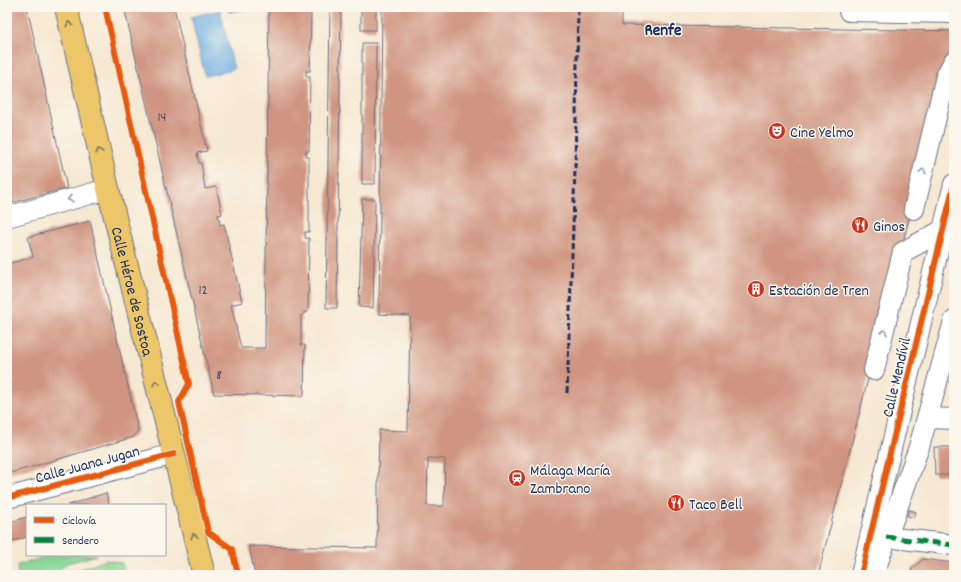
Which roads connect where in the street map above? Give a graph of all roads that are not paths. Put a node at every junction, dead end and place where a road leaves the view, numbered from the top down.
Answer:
1 (66, 7) edge
2 (849, 11) dead end
3 (954, 13) edge
4 (954, 61) edge
5 (954, 184) edge
6 (108, 189) junction
7 (914, 209) dead end
8 (7, 217) edge
9 (943, 230) junction
10 (954, 321) edge
11 (874, 370) dead end
12 (947, 370) edge
13 (927, 418) junction
14 (954, 420) edge
15 (174, 454) junction
16 (7, 498) edge
17 (886, 537) junction
18 (954, 545) edge
19 (204, 575) edge
20 (862, 575) edge
21 (873, 575) edge

6 -> 1 main road, Calle Héroe de Sostoa
2 - 3 street
7 -> 4 street
5 - 9 street, Calle Mendívil
6 -> 8 street
15 -> 6 main road, Calle Héroe de Sostoa
11 -> 9 street
9 - 20 street, Calle Mendívil
10 - 12 street
12 - 13 street
13 - 14 street
13 - 17 street
15 - 16 street, Calle Juana Jugan
19 -> 15 main road, Calle Héroe de Sostoa
17 - 18 street
17 - 21 street

